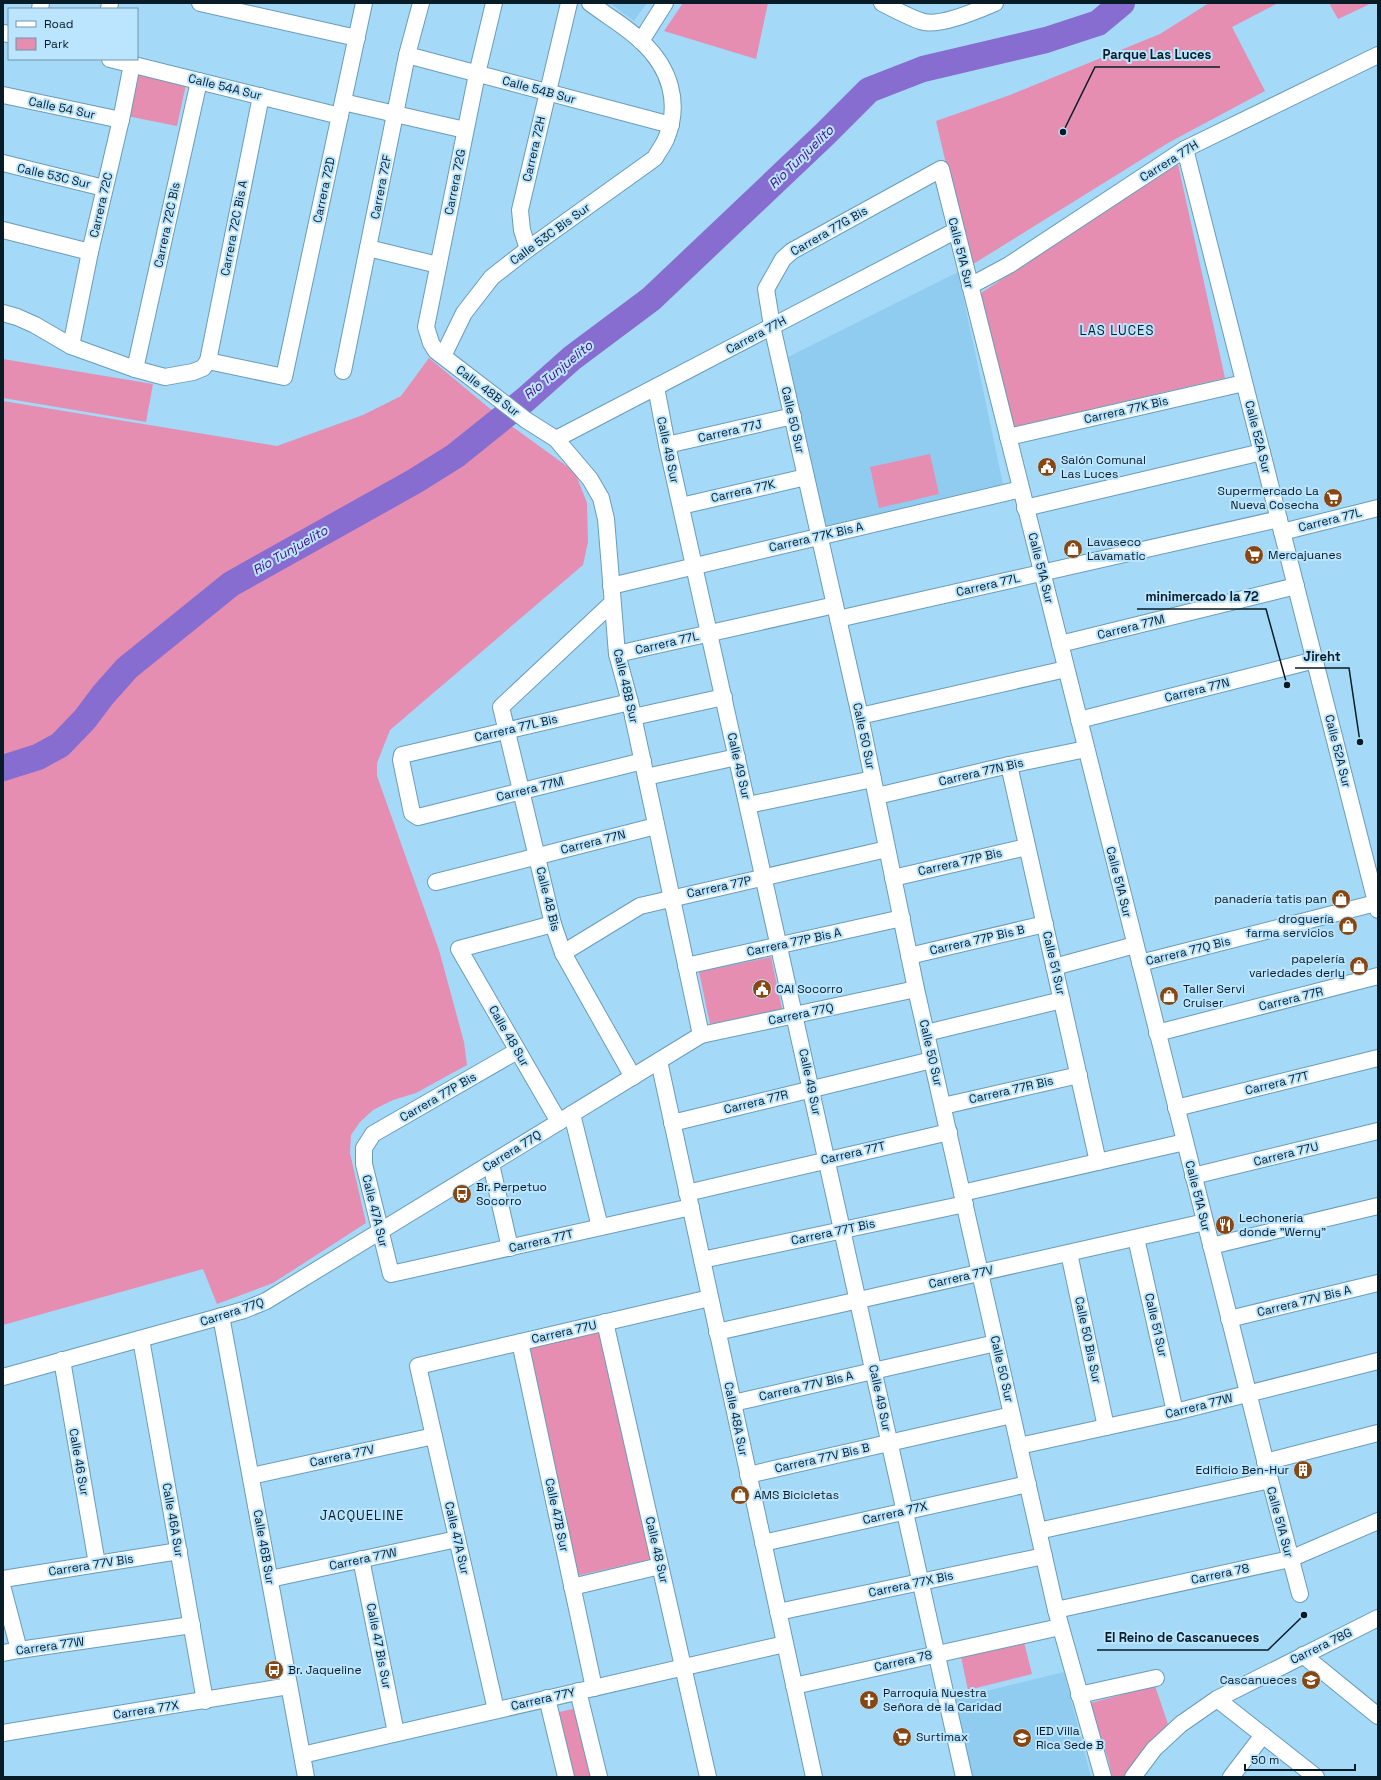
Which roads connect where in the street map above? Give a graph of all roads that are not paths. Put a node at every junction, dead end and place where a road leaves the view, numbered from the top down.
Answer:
1 (200, 3) edge
2 (364, 3) edge
3 (421, 3) edge
4 (494, 3) edge
5 (568, 3) edge
6 (590, 3) edge
7 (665, 3) edge
8 (995, 3) edge
9 (888, 4) edge
10 (356, 38) junction
11 (641, 41) junction
12 (407, 55) junction
13 (1378, 55) edge
14 (114, 60) edge
15 (132, 64) junction
16 (477, 74) junction
17 (199, 81) junction
18 (548, 92) junction
19 (3, 95) edge
20 (261, 96) junction
21 (342, 109) junction
22 (395, 114) junction
23 (121, 120) junction
24 (671, 125) junction
25 (465, 130) junction
26 (1185, 150) junction
27 (3, 163) edge
28 (941, 169) joint
29 (104, 188) junction
30 (3, 230) edge
31 (955, 231) junction
32 (368, 248) junction
33 (528, 249) junction
34 (90, 252) junction
35 (438, 265) junction
36 (970, 286) junction
37 (3, 313) edge
38 (772, 326) junction
39 (71, 346) junction
40 (443, 356) junction
41 (208, 361) junction
42 (135, 369) junction
43 (343, 371) dead end
44 (1244, 383) junction
45 (656, 387) junction
46 (793, 416) junction
47 (1008, 437) junction
48 (556, 439) junction
49 (667, 445) junction
50 (1262, 452) junction
51 (806, 477) junction
52 (1021, 489) junction
53 (681, 506) junction
54 (1026, 508) junction
55 (1378, 508) edge
56 (1280, 525) junction
57 (820, 536) junction
58 (694, 566) junction
59 (1042, 573) junction
60 (611, 586) junction
61 (1296, 586) junction
62 (612, 603) junction
63 (837, 612) junction
64 (709, 633) junction
65 (1060, 644) junction
66 (617, 654) junction
67 (1315, 660) junction
68 (1066, 669) junction
69 (724, 697) junction
70 (631, 709) junction
71 (860, 716) junction
72 (1079, 720) junction
73 (507, 731) junction
74 (1086, 749) junction
75 (737, 757) junction
76 (1008, 765) junction
77 (644, 769) junction
78 (873, 779) junction
79 (521, 791) junction
80 (877, 796) junction
81 (748, 805) junction
82 (418, 817) joint
83 (656, 826) junction
84 (1027, 847) junction
85 (887, 849) junction
86 (537, 856) junction
87 (1373, 872) edge
88 (764, 877) junction
89 (893, 878) junction
90 (436, 882) dead end
91 (672, 898) junction
92 (1377, 907) edge
93 (902, 918) junction
94 (553, 924) junction
95 (1045, 924) junction
96 (780, 945) junction
97 (1135, 945) junction
98 (563, 953) junction
99 (909, 956) junction
100 (1140, 963) junction
101 (686, 966) junction
102 (1054, 967) junction
103 (1378, 976) edge
104 (916, 989) junction
105 (1062, 1000) junction
106 (796, 1015) junction
107 (926, 1033) junction
108 (1157, 1033) junction
109 (701, 1035) junction
110 (517, 1051) junction
111 (1378, 1058) edge
112 (932, 1060) junction
113 (659, 1061) junction
114 (1079, 1075) junction
115 (632, 1077) junction
116 (811, 1089) junction
117 (943, 1106) junction
118 (1176, 1108) junction
119 (566, 1118) junction
120 (672, 1123) junction
121 (1378, 1131) edge
122 (949, 1132) junction
123 (1185, 1142) junction
124 (364, 1148) joint
125 (827, 1159) junction
126 (1098, 1162) junction
127 (491, 1164) junction
128 (1193, 1176) junction
129 (963, 1198) junction
130 (689, 1200) junction
131 (1378, 1206) edge
132 (1205, 1222) junction
133 (600, 1227) junction
134 (843, 1230) junction
135 (380, 1232) junction
136 (1136, 1238) junction
137 (1211, 1246) junction
138 (510, 1248) junction
139 (1069, 1253) junction
140 (702, 1260) junction
141 (980, 1273) junction
142 (391, 1274) joint
143 (1378, 1283) edge
144 (710, 1298) junction
145 (858, 1300) junction
146 (222, 1316) junction
147 (1229, 1319) junction
148 (605, 1322) junction
149 (717, 1332) junction
150 (140, 1338) junction
151 (520, 1342) junction
152 (996, 1343) junction
153 (62, 1360) junction
154 (1378, 1361) edge
155 (418, 1366) joint
156 (874, 1371) junction
157 (3, 1377) edge
158 (1248, 1394) junction
159 (733, 1403) junction
160 (1175, 1412) junction
161 (1012, 1414) junction
162 (1106, 1427) junction
163 (1378, 1433) edge
164 (434, 1436) junction
165 (890, 1443) junction
166 (1019, 1446) junction
167 (1265, 1462) junction
168 (748, 1475) junction
169 (251, 1476) junction
170 (1270, 1480) junction
171 (1028, 1484) junction
172 (905, 1511) junction
173 (1378, 1521) edge
174 (1038, 1531) junction
175 (457, 1539) junction
176 (763, 1543) junction
177 (179, 1551) junction
178 (1044, 1556) junction
179 (361, 1559) junction
180 (1290, 1559) junction
181 (97, 1564) junction
182 (660, 1566) junction
183 (3, 1579) edge
184 (270, 1579) junction
185 (921, 1581) junction
186 (572, 1587) junction
187 (3, 1589) edge
188 (1300, 1594) dead end
189 (1056, 1610) junction
190 (778, 1612) junction
191 (192, 1625) junction
192 (1374, 1625) edge
193 (1060, 1627) junction
194 (785, 1644) junction
195 (19, 1650) junction
196 (937, 1653) junction
197 (3, 1654) edge
198 (1303, 1655) junction
199 (683, 1667) junction
200 (1156, 1678) dead end
201 (289, 1686) junction
202 (794, 1686) junction
203 (586, 1689) junction
204 (1079, 1695) junction
205 (547, 1698) junction
206 (1217, 1699) junction
207 (205, 1701) junction
208 (496, 1710) junction
209 (1378, 1716) edge
210 (3, 1733) edge
211 (396, 1733) junction
212 (1263, 1735) junction
213 (302, 1754) junction
214 (301, 1776) edge
215 (566, 1777) edge
216 (599, 1777) edge
217 (708, 1777) edge
218 (814, 1777) edge
219 (964, 1777) edge
220 (1103, 1777) edge
221 (1133, 1777) edge
222 (1231, 1777) edge
223 (1316, 1777) edge

1 - 10 street
2 - 10 street, Carrera 72D
3 - 12 street, Carrera 72F
4 - 16 street, Carrera 72G
5 - 18 street, Carrera 72H
6 - 11 street, Calle 53C Bis Sur
7 - 11 street
8 - 9 street
10 - 21 street, Carrera 72D
11 - 24 street, Calle 53C Bis Sur
12 - 16 street, Calle 54B Sur
12 - 22 street, Carrera 72F
13 - 26 street, Carrera 77H
14 - 15 street, Calle 54A Sur
15 - 17 street, Calle 54A Sur
15 - 23 street, Carrera 72C
16 - 18 street, Calle 54B Sur
16 - 25 street, Carrera 72G
17 - 20 street, Calle 54A Sur
17 - 42 street, Carrera 72C Bis
18 - 24 street, Calle 54B Sur
18 - 33 street, Carrera 72H
19 - 23 street, Calle 54 Sur
20 - 21 street, Calle 54A Sur
20 - 41 street, Carrera 72C Bis A
21 - 22 street, Calle 54A Sur
21 - 41 street, Carrera 72D
22 - 25 street, Calle 54A Sur
22 - 32 street, Carrera 72F
23 - 29 street, Carrera 72C
24 - 33 street, Calle 53C Bis Sur
25 - 35 street, Carrera 72G
26 - 36 street, Carrera 77H
26 - 44 street, Calle 52A Sur
27 - 29 street, Calle 53C Sur
28 - 31 street, Calle 51A Sur
28 - 38 street, Carrera 77G Bis
29 - 34 street, Carrera 72C
30 - 34 street
31 - 36 street, Calle 51A Sur
31 - 38 street, Carrera 77H
32 - 35 street
32 - 43 street, Carrera 72F
33 - 40 street, Calle 53C Bis Sur
34 - 39 street, Carrera 72C
35 - 40 street, Carrera 72G
36 - 47 street, Calle 51A Sur
37 - 39 street
38 - 45 street, Carrera 77H
38 - 46 street, Calle 50 Sur
39 - 42 street
40 - 48 street, Calle 48B Sur
41 - 42 street
44 - 47 street, Carrera 77K Bis
44 - 50 street, Calle 52A Sur
45 - 48 street, Carrera 77H
45 - 49 street, Calle 49 Sur
46 - 49 street, Carrera 77J
46 - 51 street, Calle 50 Sur
47 - 52 street, Calle 51A Sur
48 - 60 street, Calle 48B Sur
49 - 53 street, Calle 49 Sur
50 - 54 street
50 - 56 street, Calle 52A Sur
51 - 53 street, Carrera 77K
51 - 57 street, Calle 50 Sur
52 - 54 street, Calle 51A Sur
52 - 57 street, Carrera 77K Bis A
53 - 58 street, Calle 49 Sur
54 - 59 street, Calle 51A Sur
55 - 56 street, Carrera 77L
56 - 59 street, Carrera 77L
56 - 61 street, Calle 52A Sur
57 - 58 street, Carrera 77K Bis A
57 - 63 street, Calle 50 Sur
58 - 60 street, Carrera 77K Bis A
58 - 64 street, Calle 49 Sur
59 - 63 street, Carrera 77L
59 - 65 street, Calle 51A Sur
60 - 62 street, Calle 48B Sur
61 - 65 street, Carrera 77M
61 - 67 street, Calle 52A Sur
62 - 66 street, Calle 48B Sur
62 - 73 street, Calle 48 Bis
63 - 64 street, Carrera 77L
63 - 71 street, Calle 50 Sur
64 - 66 street, Carrera 77L
64 - 69 street, Calle 49 Sur
65 - 68 street, Calle 51A Sur
66 - 70 street, Calle 48B Sur
67 - 72 street, Carrera 77N
67 - 87 street, Calle 52A Sur
68 - 71 street
68 - 72 street, Calle 51A Sur
69 - 70 street, Carrera 77L Bis
69 - 75 street, Calle 49 Sur
70 - 73 street, Carrera 77L Bis
70 - 77 street, Calle 48B Sur
71 - 78 street, Calle 50 Sur
72 - 74 street, Calle 51A Sur
73 - 79 street, Calle 48 Bis
73 - 82 street, Carrera 77L Bis
74 - 76 street, Carrera 77N Bis
74 - 97 street, Calle 51A Sur
75 - 77 street, Carrera 77M
75 - 81 street, Calle 49 Sur
76 - 80 street, Carrera 77N Bis
76 - 84 street, Calle 51 Sur
77 - 79 street, Carrera 77M
77 - 83 street, Calle 48B Sur
78 - 80 street, Calle 50 Sur
78 - 81 street
79 - 82 street, Carrera 77M
79 - 86 street, Calle 48 Bis
80 - 85 street, Calle 50 Sur
81 - 88 street, Calle 49 Sur
83 - 86 street, Carrera 77N
83 - 91 street, Calle 48B Sur
84 - 89 street, Carrera 77P Bis
84 - 95 street, Calle 51 Sur
85 - 88 street, Carrera 77P
85 - 89 street, Calle 50 Sur
86 - 90 street, Carrera 77N
86 - 94 street, Calle 48 Bis
87 - 92 street, Calle 52A Sur
88 - 91 street, Carrera 77P
88 - 96 street, Calle 49 Sur
89 - 93 street, Calle 50 Sur
91 - 98 street, Carrera 77P
91 - 101 street, Calle 48B Sur
92 - 100 street, Carrera 77Q Bis
93 - 96 street, Carrera 77P Bis A
93 - 99 street, Calle 50 Sur
94 - 98 street, Calle 48 Bis
94 - 110 street, Calle 48 Sur
95 - 99 street, Carrera 77P Bis B
95 - 102 street, Calle 51 Sur
96 - 101 street, Carrera 77P Bis A
96 - 106 street, Calle 49 Sur
97 - 100 street, Calle 51A Sur
97 - 102 street
98 - 115 street, Calle 48 Bis
99 - 104 street, Calle 50 Sur
100 - 108 street, Calle 51A Sur
101 - 109 street, Calle 48B Sur
102 - 105 street, Calle 51 Sur
103 - 108 street, Carrera 77R
104 - 106 street, Carrera 77Q
104 - 107 street, Calle 50 Sur
105 - 107 street
105 - 114 street, Calle 51 Sur
106 - 109 street, Carrera 77Q
106 - 116 street, Calle 49 Sur
107 - 112 street, Calle 50 Sur
108 - 118 street, Calle 51A Sur
109 - 113 street, Carrera 77Q
110 - 119 street, Calle 48 Sur
110 - 124 street, Carrera 77P Bis
111 - 118 street, Carrera 77T
112 - 116 street, Carrera 77R
112 - 117 street, Calle 50 Sur
113 - 115 street, Carrera 77Q
113 - 120 street, Calle 48A Sur
114 - 117 street, Carrera 77R Bis
114 - 126 street, Calle 51 Sur
115 - 119 street, Carrera 77Q
116 - 120 street, Carrera 77R
116 - 125 street, Calle 49 Sur
117 - 122 street, Calle 50 Sur
118 - 123 street, Calle 51A Sur
119 - 127 street, Carrera 77Q
119 - 133 street, Calle 48 Sur
120 - 130 street, Calle 48A Sur
121 - 128 street, Carrera 77U
122 - 125 street, Carrera 77T
122 - 129 street, Calle 50 Sur
123 - 126 street, Carrera 77T Bis
123 - 128 street, Calle 51A Sur
124 - 135 street, Calle 47A Sur
125 - 130 street, Carrera 77T
125 - 134 street, Calle 49 Sur
126 - 129 street, Carrera 77T Bis
127 - 135 street, Carrera 77Q
127 - 138 street
128 - 132 street, Calle 51A Sur
129 - 134 street, Carrera 77T Bis
129 - 141 street, Calle 50 Sur
130 - 133 street, Carrera 77T
130 - 140 street, Calle 48A Sur
131 - 137 street
132 - 136 street, Carrera 77V
132 - 137 street, Calle 51A Sur
133 - 138 street, Carrera 77T
134 - 140 street, Carrera 77T Bis
134 - 145 street, Calle 49 Sur
135 - 142 street, Calle 47A Sur
135 - 146 street, Carrera 77Q
136 - 139 street, Carrera 77V
136 - 160 street, Calle 51 Sur
137 - 147 street, Calle 51A Sur
138 - 142 street, Carrera 77T
139 - 141 street, Carrera 77V
139 - 162 street, Calle 50 Bis Sur
140 - 144 street, Calle 48A Sur
141 - 145 street, Carrera 77V
141 - 152 street, Calle 50 Sur
143 - 147 street, Carrera 77V Bis A
144 - 148 street, Carrera 77U
144 - 149 street, Calle 48A Sur
145 - 149 street, Carrera 77V
145 - 156 street, Calle 49 Sur
146 - 150 street, Carrera 77Q
146 - 169 street, Calle 46B Sur
147 - 158 street, Calle 51A Sur
148 - 151 street, Carrera 77U
148 - 182 street, Calle 48 Sur
149 - 159 street, Calle 48A Sur
150 - 153 street, Carrera 77Q
150 - 177 street, Calle 46A Sur
151 - 155 street, Carrera 77U
151 - 186 street, Calle 47B Sur
152 - 156 street, Carrera 77V Bis A
152 - 161 street, Calle 50 Sur
153 - 157 street, Carrera 77Q
153 - 181 street, Calle 46 Sur
154 - 158 street, Carrera 77W
155 - 164 street, Calle 47A Sur
156 - 159 street, Carrera 77V Bis A
156 - 165 street, Calle 49 Sur
158 - 160 street, Carrera 77W
158 - 167 street, Calle 51A Sur
159 - 168 street, Calle 48A Sur
160 - 162 street, Carrera 77W
161 - 165 street, Carrera 77V Bis B
161 - 166 street, Calle 50 Sur
162 - 166 street, Carrera 77W
163 - 167 street
164 - 169 street, Carrera 77V
164 - 175 street, Calle 47A Sur
165 - 168 street, Carrera 77V Bis B
165 - 172 street, Calle 49 Sur
166 - 171 street, Calle 50 Sur
167 - 170 street, Calle 51A Sur
168 - 176 street, Calle 48A Sur
169 - 184 street, Calle 46B Sur
170 - 174 street
170 - 180 street, Calle 51A Sur
171 - 172 street, Carrera 77X
171 - 174 street, Calle 50 Sur
172 - 176 street, Carrera 77X
172 - 185 street, Calle 49 Sur
173 - 180 street, Carrera 78
174 - 178 street, Calle 50 Sur
175 - 179 street, Carrera 77W
175 - 208 street, Calle 47A Sur
176 - 190 street, Calle 48A Sur
177 - 181 street, Carrera 77V Bis
177 - 191 street, Calle 46A Sur
178 - 185 street, Carrera 77X Bis
178 - 189 street, Calle 50 Sur
179 - 184 street, Carrera 77W
179 - 211 street, Calle 47 Bis Sur
180 - 188 street, Calle 51A Sur
180 - 189 street, Carrera 78
181 - 183 street, Carrera 77V Bis
182 - 186 street
182 - 199 street, Calle 48 Sur
184 - 201 street, Calle 46B Sur
185 - 190 street, Carrera 77X Bis
185 - 196 street, Calle 49 Sur
186 - 203 street, Calle 47B Sur
187 - 195 street
189 - 193 street, Calle 50 Sur
190 - 194 street, Calle 48A Sur
191 - 195 street, Carrera 77W
191 - 207 street, Calle 46A Sur
192 - 198 street, Carrera 78G
193 - 196 street, Carrera 78
193 - 204 street, Calle 50 Sur
194 - 199 street, Carrera 77Y
194 - 202 street, Calle 48A Sur
195 - 197 street, Carrera 77W
196 - 202 street, Carrera 78
196 - 219 street, Calle 49 Sur
198 - 206 street, Carrera 78G
198 - 209 street
199 - 203 street, Carrera 77Y
199 - 217 street, Calle 48 Sur
200 - 204 street
201 - 207 street, Carrera 77X
201 - 213 street, Calle 46B Sur
202 - 218 street, Calle 48A Sur
203 - 205 street, Carrera 77Y
203 - 216 street, Calle 47B Sur
204 - 220 street, Calle 50 Sur
205 - 208 street, Carrera 77Y
205 - 215 street
206 - 212 street
206 - 221 street, Carrera 78G
207 - 210 street, Carrera 77X
208 - 211 street, Carrera 77Y
211 - 213 street, Carrera 77Y
212 - 222 street
212 - 223 street
213 - 214 street, Calle 46B Sur

